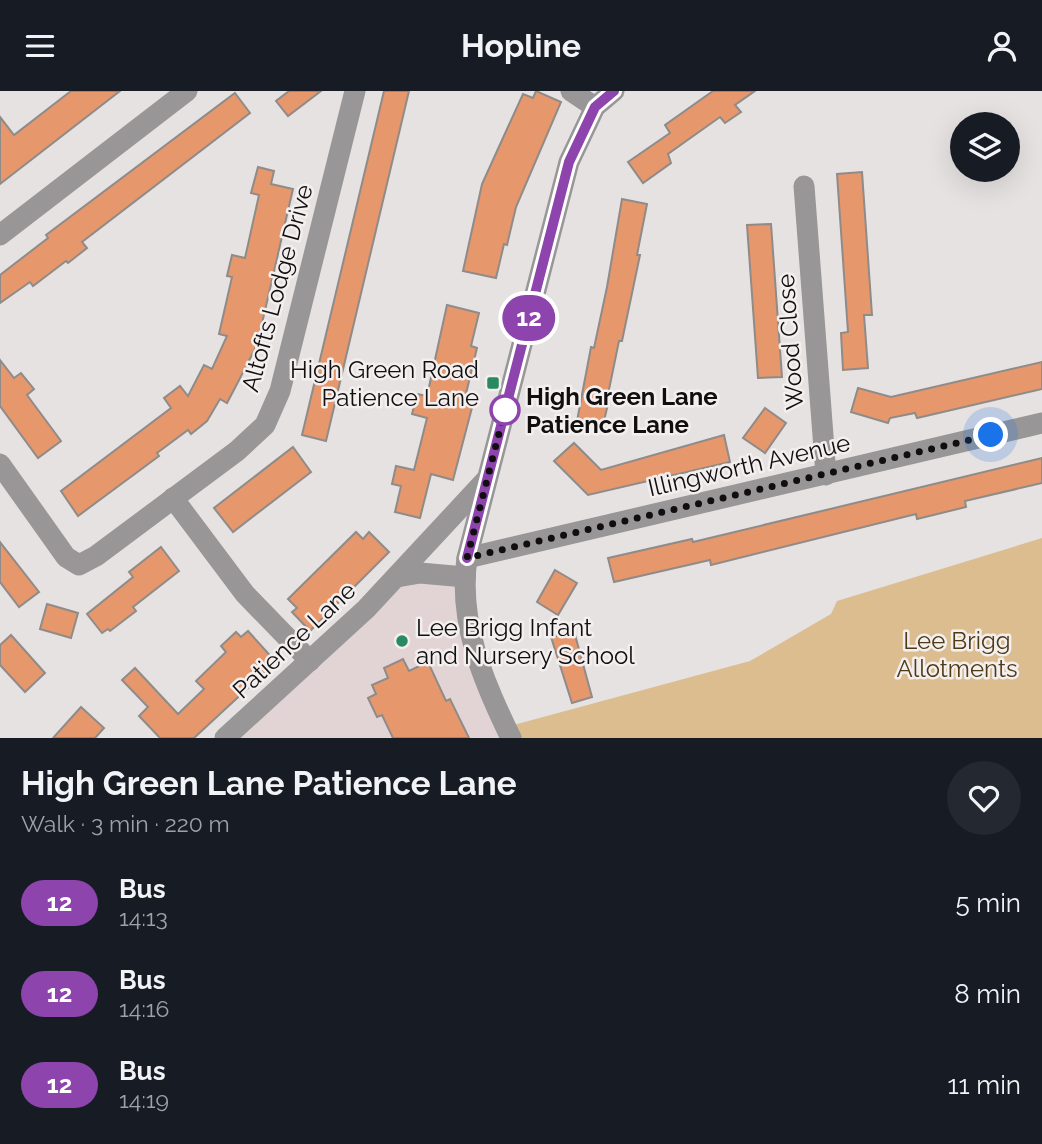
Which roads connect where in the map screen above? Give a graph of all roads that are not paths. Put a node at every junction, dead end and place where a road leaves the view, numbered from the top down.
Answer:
1 (187, 91) edge
2 (355, 91) edge
3 (571, 91) edge
4 (614, 91) edge
5 (595, 107) junction
6 (799, 199) dead end
7 (0, 235) edge
8 (1042, 423) edge
9 (0, 464) edge
10 (826, 475) junction
11 (487, 480) junction
12 (173, 498) junction
13 (466, 567) junction
14 (397, 577) junction
15 (310, 661) junction
16 (225, 738) edge
17 (511, 738) edge

1 - 7 street
2 - 12 street, Altofts Lodge Drive
3 - 5 street
4 - 5 street
5 - 11 street
6 - 10 street, Wood Close
8 - 10 street, Illingworth Avenue
9 - 12 street, Altofts Lodge Drive
10 - 13 street, Illingworth Avenue
11 - 13 street
11 - 14 street, Patience Lane
12 - 15 street
13 - 14 street
13 - 17 street
14 - 15 street, Patience Lane
15 - 16 street, Patience Lane

